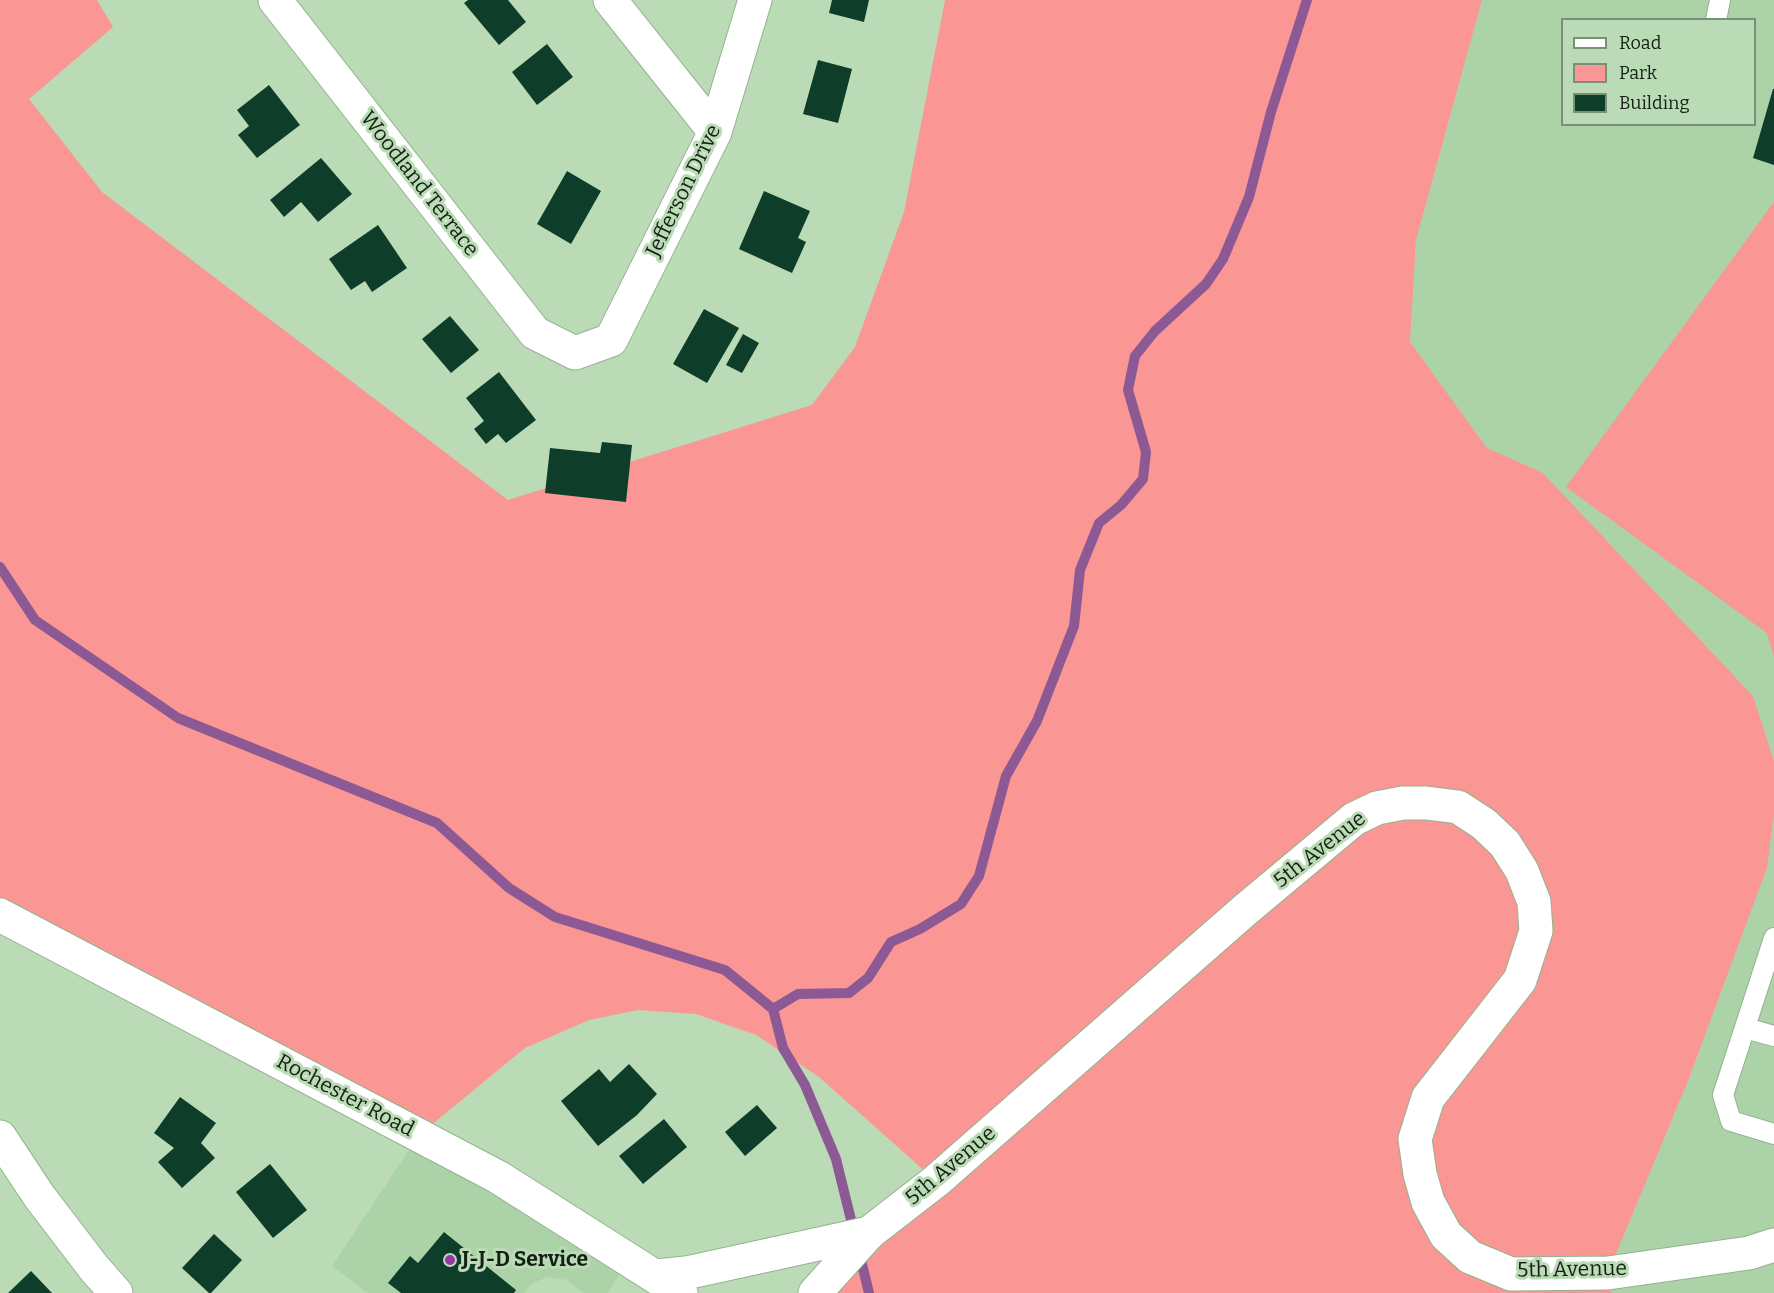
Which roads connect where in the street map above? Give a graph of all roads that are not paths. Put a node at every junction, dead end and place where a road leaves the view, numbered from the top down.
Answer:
1 (275, 0) edge
2 (610, 0) edge
3 (755, 0) edge
4 (1720, 0) edge
5 (1716, 18) edge
6 (715, 132) junction
7 (575, 353) joint
8 (0, 915) edge
9 (1774, 938) edge
10 (1745, 1028) junction
11 (1774, 1036) edge
12 (1774, 1134) edge
13 (0, 1137) edge
14 (869, 1233) junction
15 (1774, 1245) edge
16 (669, 1284) edge
17 (116, 1293) edge
18 (815, 1293) edge

1 - 7 street, Woodland Terrace
2 - 6 street
3 - 6 street, Jefferson Drive
4 - 5 lane
6 - 7 street, Jefferson Drive
8 - 16 street, Rochester Road
9 - 10 lane
10 - 11 lane
10 - 12 lane
13 - 17 street
14 - 15 street, 5th Avenue
14 - 16 street
14 - 18 street, 5th Avenue

